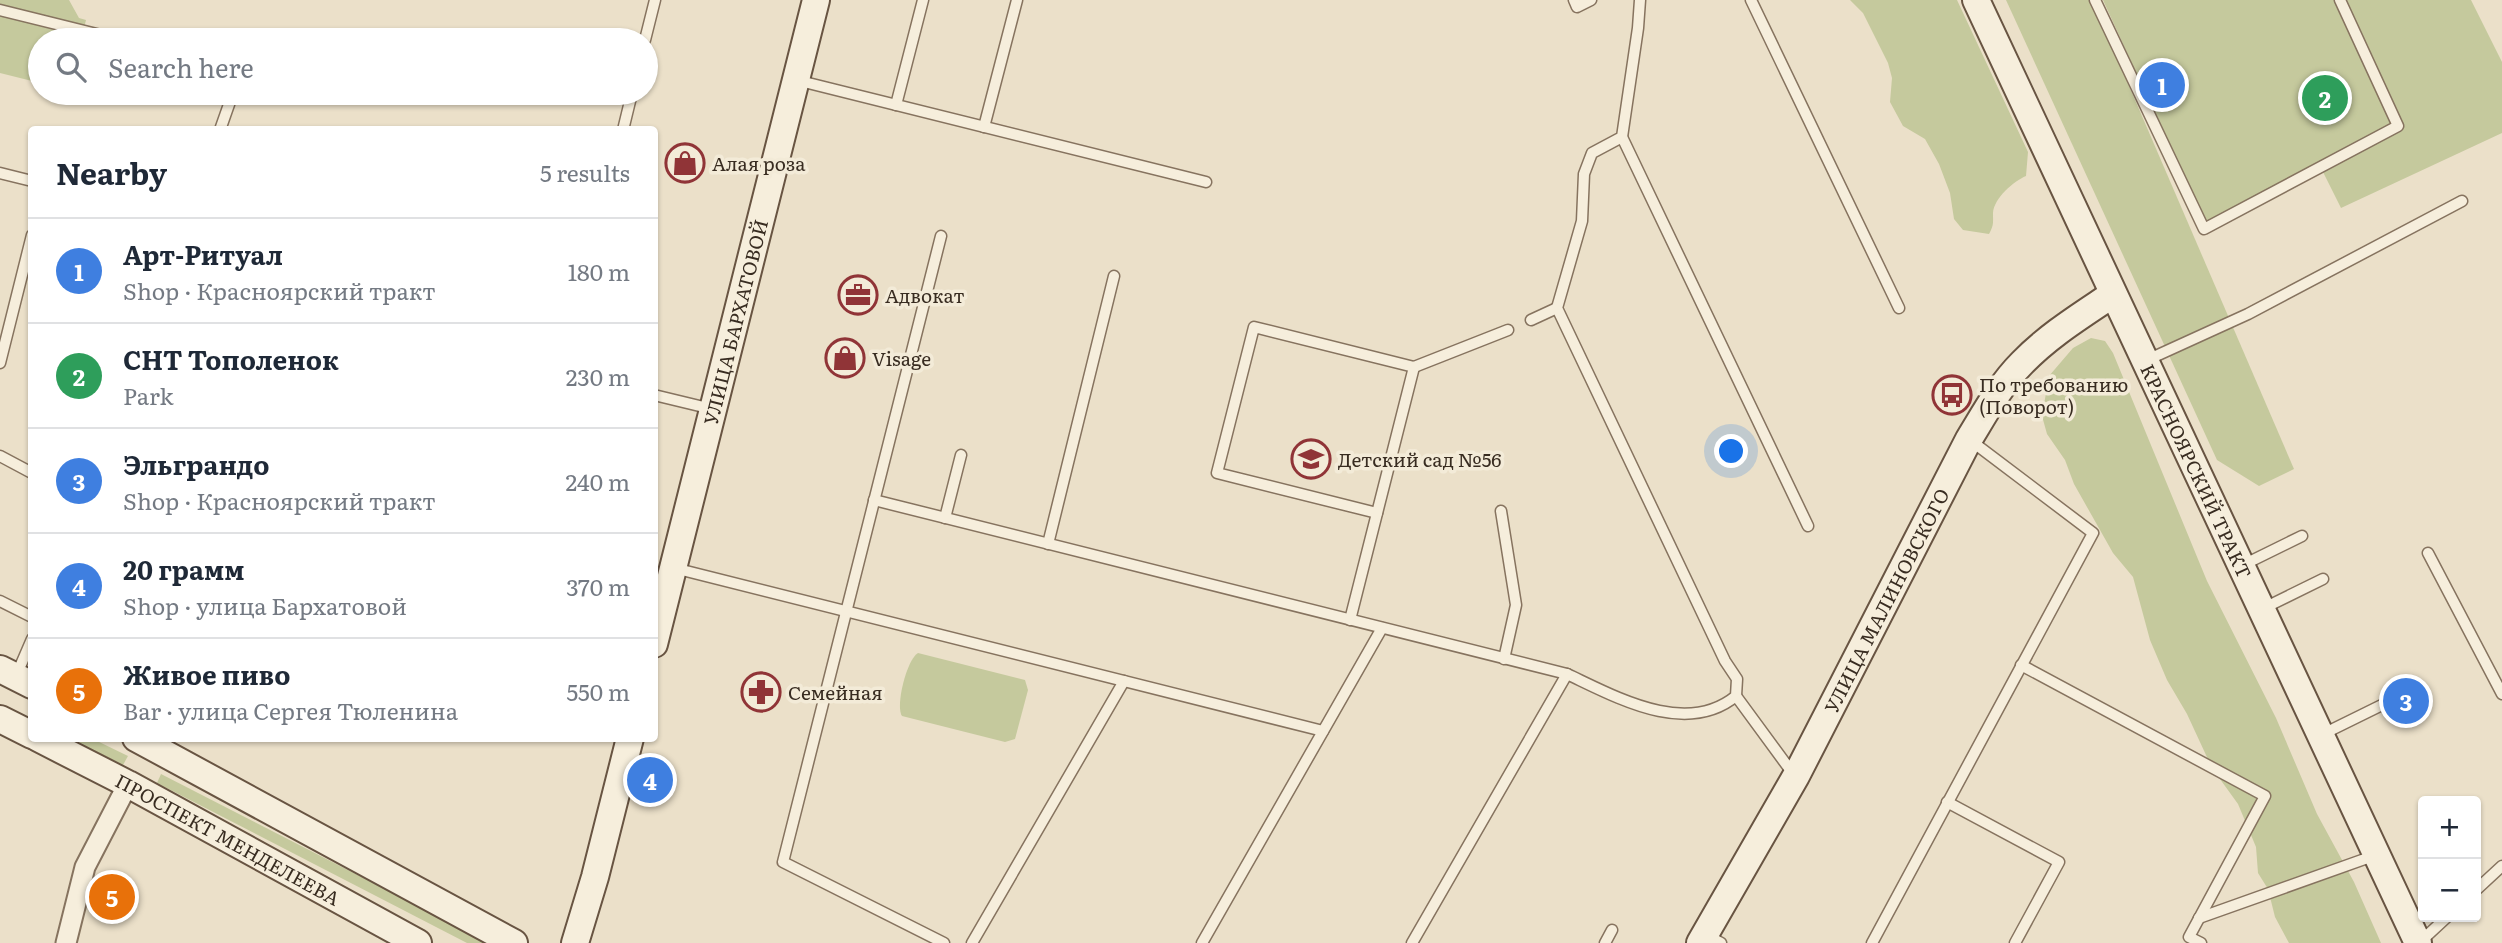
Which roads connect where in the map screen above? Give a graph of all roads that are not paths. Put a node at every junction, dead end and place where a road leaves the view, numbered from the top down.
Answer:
1 (655, 0) edge
2 (816, 0) edge
3 (923, 0) edge
4 (1017, 0) edge
5 (1574, 0) edge
6 (1591, 0) edge
7 (1640, 0) edge
8 (1751, 0) edge
9 (1976, 0) edge
10 (2095, 0) edge
11 (2340, 0) edge
12 (0, 10) edge
13 (73, 28) edge
14 (648, 28) edge
15 (796, 80) junction
16 (229, 105) edge
17 (629, 105) edge
18 (896, 105) junction
19 (221, 126) edge
20 (624, 126) edge
21 (985, 127) junction
22 (1622, 137) junction
23 (0, 173) edge
24 (28, 180) edge
25 (1206, 182) dead end
26 (2462, 201) dead end
27 (941, 236) dead end
28 (28, 251) edge
29 (1114, 276) dead end
30 (2113, 294) junction
31 (1557, 307) junction
32 (1899, 307) dead end
33 (1531, 320) dead end
34 (1508, 330) dead end
35 (2145, 360) junction
36 (0, 363) edge
37 (1414, 367) junction
38 (658, 396) edge
39 (713, 410) junction
40 (1969, 439) junction
41 (961, 455) dead end
42 (0, 457) edge
43 (28, 470) edge
44 (874, 500) junction
45 (1501, 511) dead end
46 (1377, 513) junction
47 (945, 518) junction
48 (1808, 526) dead end
49 (2302, 536) dead end
50 (1048, 544) junction
51 (2428, 553) dead end
52 (2241, 566) junction
53 (674, 568) junction
54 (2323, 579) dead end
55 (0, 601) edge
56 (2262, 610) junction
57 (846, 611) junction
58 (28, 615) edge
59 (1350, 620) junction
60 (1382, 628) junction
61 (658, 629) edge
62 (28, 648) edge
63 (1504, 659) junction
64 (2021, 665) junction
65 (1567, 674) junction
66 (16, 677) edge
67 (1124, 681) junction
68 (2502, 694) edge
69 (1736, 696) junction
70 (2386, 703) dead end
71 (0, 708) edge
72 (0, 719) edge
73 (1323, 731) junction
74 (28, 733) edge
75 (2320, 735) junction
76 (46, 742) edge
77 (142, 742) edge
78 (629, 742) edge
79 (1796, 776) junction
80 (128, 784) junction
81 (1947, 802) junction
82 (2376, 856) junction
83 (2502, 866) edge
84 (2481, 885) edge
85 (2199, 918) junction
86 (2441, 922) edge
87 (1612, 930) dead end
88 (1709, 940) edge
89 (66, 943) edge
90 (418, 943) edge
91 (514, 943) edge
92 (575, 943) edge
93 (944, 943) edge
94 (972, 943) edge
95 (1202, 943) edge
96 (1412, 943) edge
97 (1605, 943) edge
98 (1872, 943) edge
99 (2015, 943) edge
100 (2201, 943) edge
101 (2418, 943) edge

1 - 14 lane
2 - 15 main road, УЛИЦА БАРХАТОВОЙ
3 - 18 lane
4 - 21 lane
5 - 6 lane
7 - 22 lane
8 - 32 lane
9 - 30 main road, КРАСНОЯРСКИЙ ТРАКТ
10 - 11 lane
12 - 13 lane
15 - 18 lane
15 - 39 main road, УЛИЦА БАРХАТОВОЙ
16 - 19 lane
17 - 20 lane
18 - 21 lane
21 - 25 lane
22 - 31 lane
22 - 48 lane
23 - 24 lane
26 - 35 lane
27 - 44 lane
28 - 36 lane
29 - 50 lane
30 - 35 main road, КРАСНОЯРСКИЙ ТРАКТ
30 - 40 main road, УЛИЦА МАЛИНОВСКОГО
31 - 33 lane
31 - 69 lane
34 - 37 lane
35 - 52 main road, КРАСНОЯРСКИЙ ТРАКТ
37 - 46 lane
37 - 46 lane
38 - 39 lane
39 - 53 main road, УЛИЦА БАРХАТОВОЙ
40 - 64 lane
40 - 79 main road, УЛИЦА МАЛИНОВСКОГО
41 - 47 lane
42 - 43 lane
44 - 47 lane
44 - 57 lane
45 - 63 lane
46 - 59 lane
47 - 50 lane
49 - 52 lane
50 - 59 lane
51 - 68 lane
52 - 56 main road, КРАСНОЯРСКИЙ ТРАКТ
53 - 57 lane
53 - 61 main road, УЛИЦА БАРХАТОВОЙ
54 - 56 lane
55 - 58 lane
56 - 75 main road, КРАСНОЯРСКИЙ ТРАКТ
57 - 67 lane
57 - 93 lane
59 - 60 lane
60 - 63 lane
60 - 73 lane
62 - 66 lane
63 - 65 lane
64 - 81 lane
64 - 85 lane
65 - 69 lane
65 - 96 lane
66 - 71 main road
67 - 73 lane
67 - 94 lane
69 - 79 lane
70 - 75 lane
72 - 74 main road
73 - 95 lane
75 - 82 main road, КРАСНОЯРСКИЙ ТРАКТ
76 - 80 main road, ПРОСПЕКТ МЕНДЕЛЕЕВА
77 - 80 main road
77 - 91 main road
78 - 92 main road
79 - 88 main road, УЛИЦА МАЛИНОВСКОГО
80 - 89 street
80 - 90 main road, ПРОСПЕКТ МЕНДЕЛЕЕВА
81 - 98 lane
81 - 99 lane
82 - 85 lane
82 - 101 main road, КРАСНОЯРСКИЙ ТРАКТ
83 - 84 lane
85 - 100 lane
86 - 101 lane
87 - 97 lane

